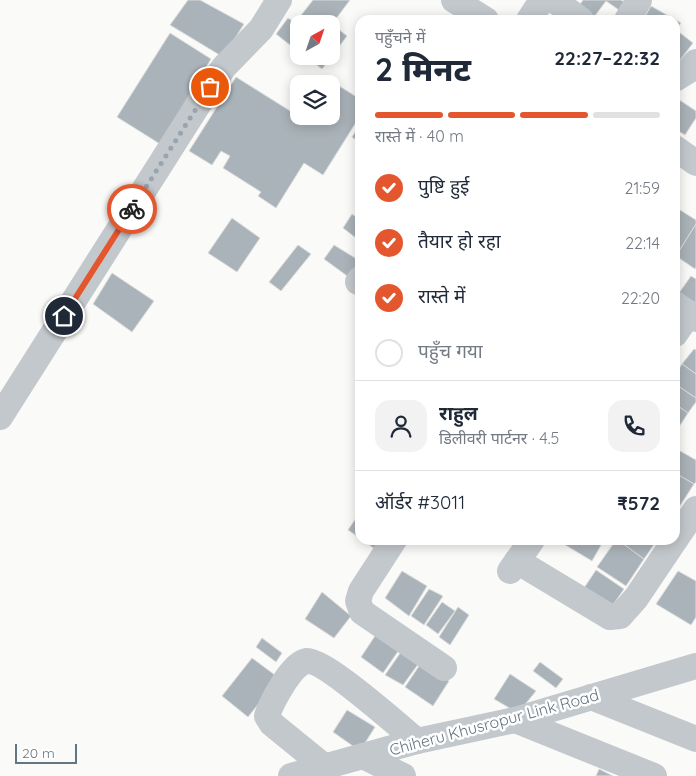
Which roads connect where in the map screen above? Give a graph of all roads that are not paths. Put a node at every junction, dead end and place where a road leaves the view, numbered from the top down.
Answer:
1 (279, 0) edge
2 (454, 0) edge
3 (542, 0) edge
4 (554, 0) edge
5 (640, 0) edge
6 (478, 15) edge
7 (532, 15) edge
8 (574, 15) edge
9 (630, 15) edge
10 (696, 62) edge
11 (680, 77) edge
12 (680, 152) edge
13 (696, 163) edge
14 (0, 416) edge
15 (696, 508) edge
16 (680, 532) edge
17 (391, 545) edge
18 (672, 545) edge
19 (520, 557) edge
20 (696, 666) edge
21 (444, 668) dead end
22 (591, 697) junction
23 (515, 720) junction
24 (696, 739) edge
25 (417, 741) junction
26 (362, 756) junction
27 (325, 767) junction
28 (291, 776) edge
29 (403, 776) edge
30 (654, 776) edge

1 - 14 street
2 - 6 street
3 - 7 street
4 - 8 street
5 - 9 street
10 - 11 street
12 - 13 street
15 - 16 street
17 - 21 street
18 - 19 street
20 - 22 street, Chiheru Khusropur Link Road
22 - 23 street, Chiheru Khusropur Link Road
22 - 24 street
23 - 25 street, Chiheru Khusropur Link Road
23 - 30 street
25 - 26 street, Chiheru Khusropur Link Road
25 - 27 street
26 - 27 street, Chiheru Khusropur Link Road
26 - 29 street
27 - 28 street, Chiheru Khusropur Link Road

